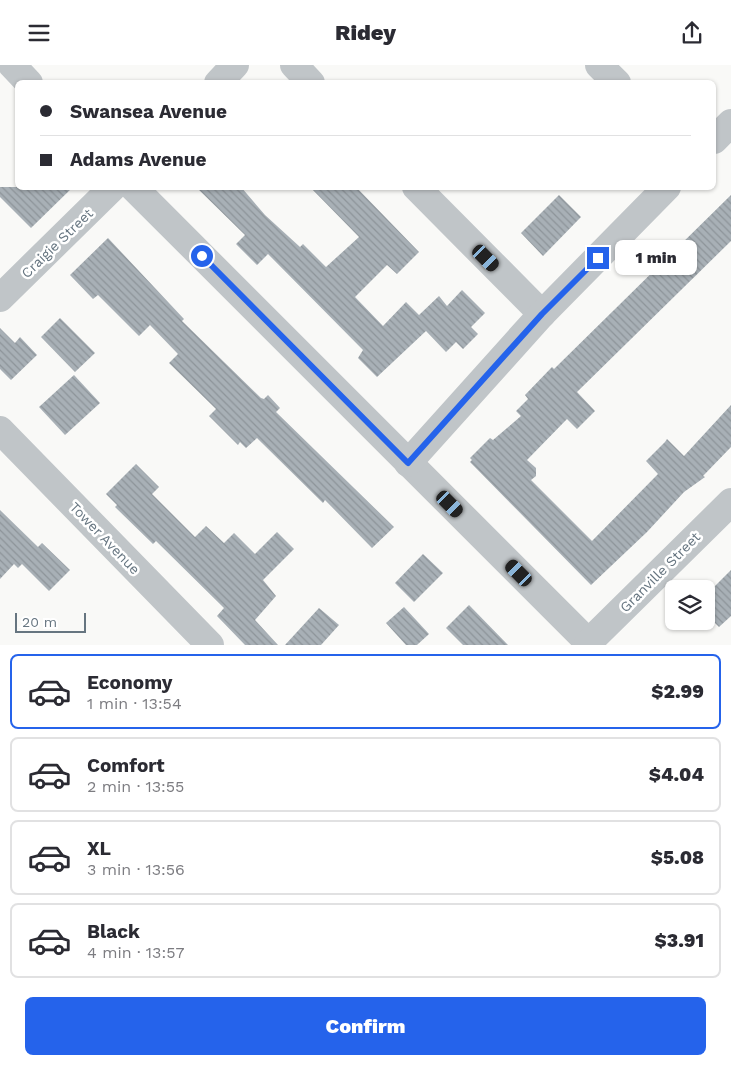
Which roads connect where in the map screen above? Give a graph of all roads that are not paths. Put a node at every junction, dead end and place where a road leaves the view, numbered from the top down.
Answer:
1 (12, 65) edge
2 (235, 65) edge
3 (294, 65) edge
4 (599, 65) edge
5 (26, 80) edge
6 (221, 80) edge
7 (308, 80) edge
8 (613, 80) edge
9 (731, 123) edge
10 (716, 138) edge
11 (110, 190) edge
12 (136, 190) edge
13 (419, 190) edge
14 (664, 190) edge
15 (0, 298) edge
16 (542, 314) junction
17 (0, 430) edge
18 (408, 463) junction
19 (731, 503) edge
20 (589, 644) edge
21 (210, 645) edge

1 - 5 street
2 - 6 street
3 - 7 street
4 - 8 street
9 - 10 street
11 - 15 street, Craigie Street
12 - 18 street
13 - 16 street
14 - 16 street
16 - 18 street
17 - 21 street, Tower Avenue
18 - 20 street
19 - 20 street, Granville Street

